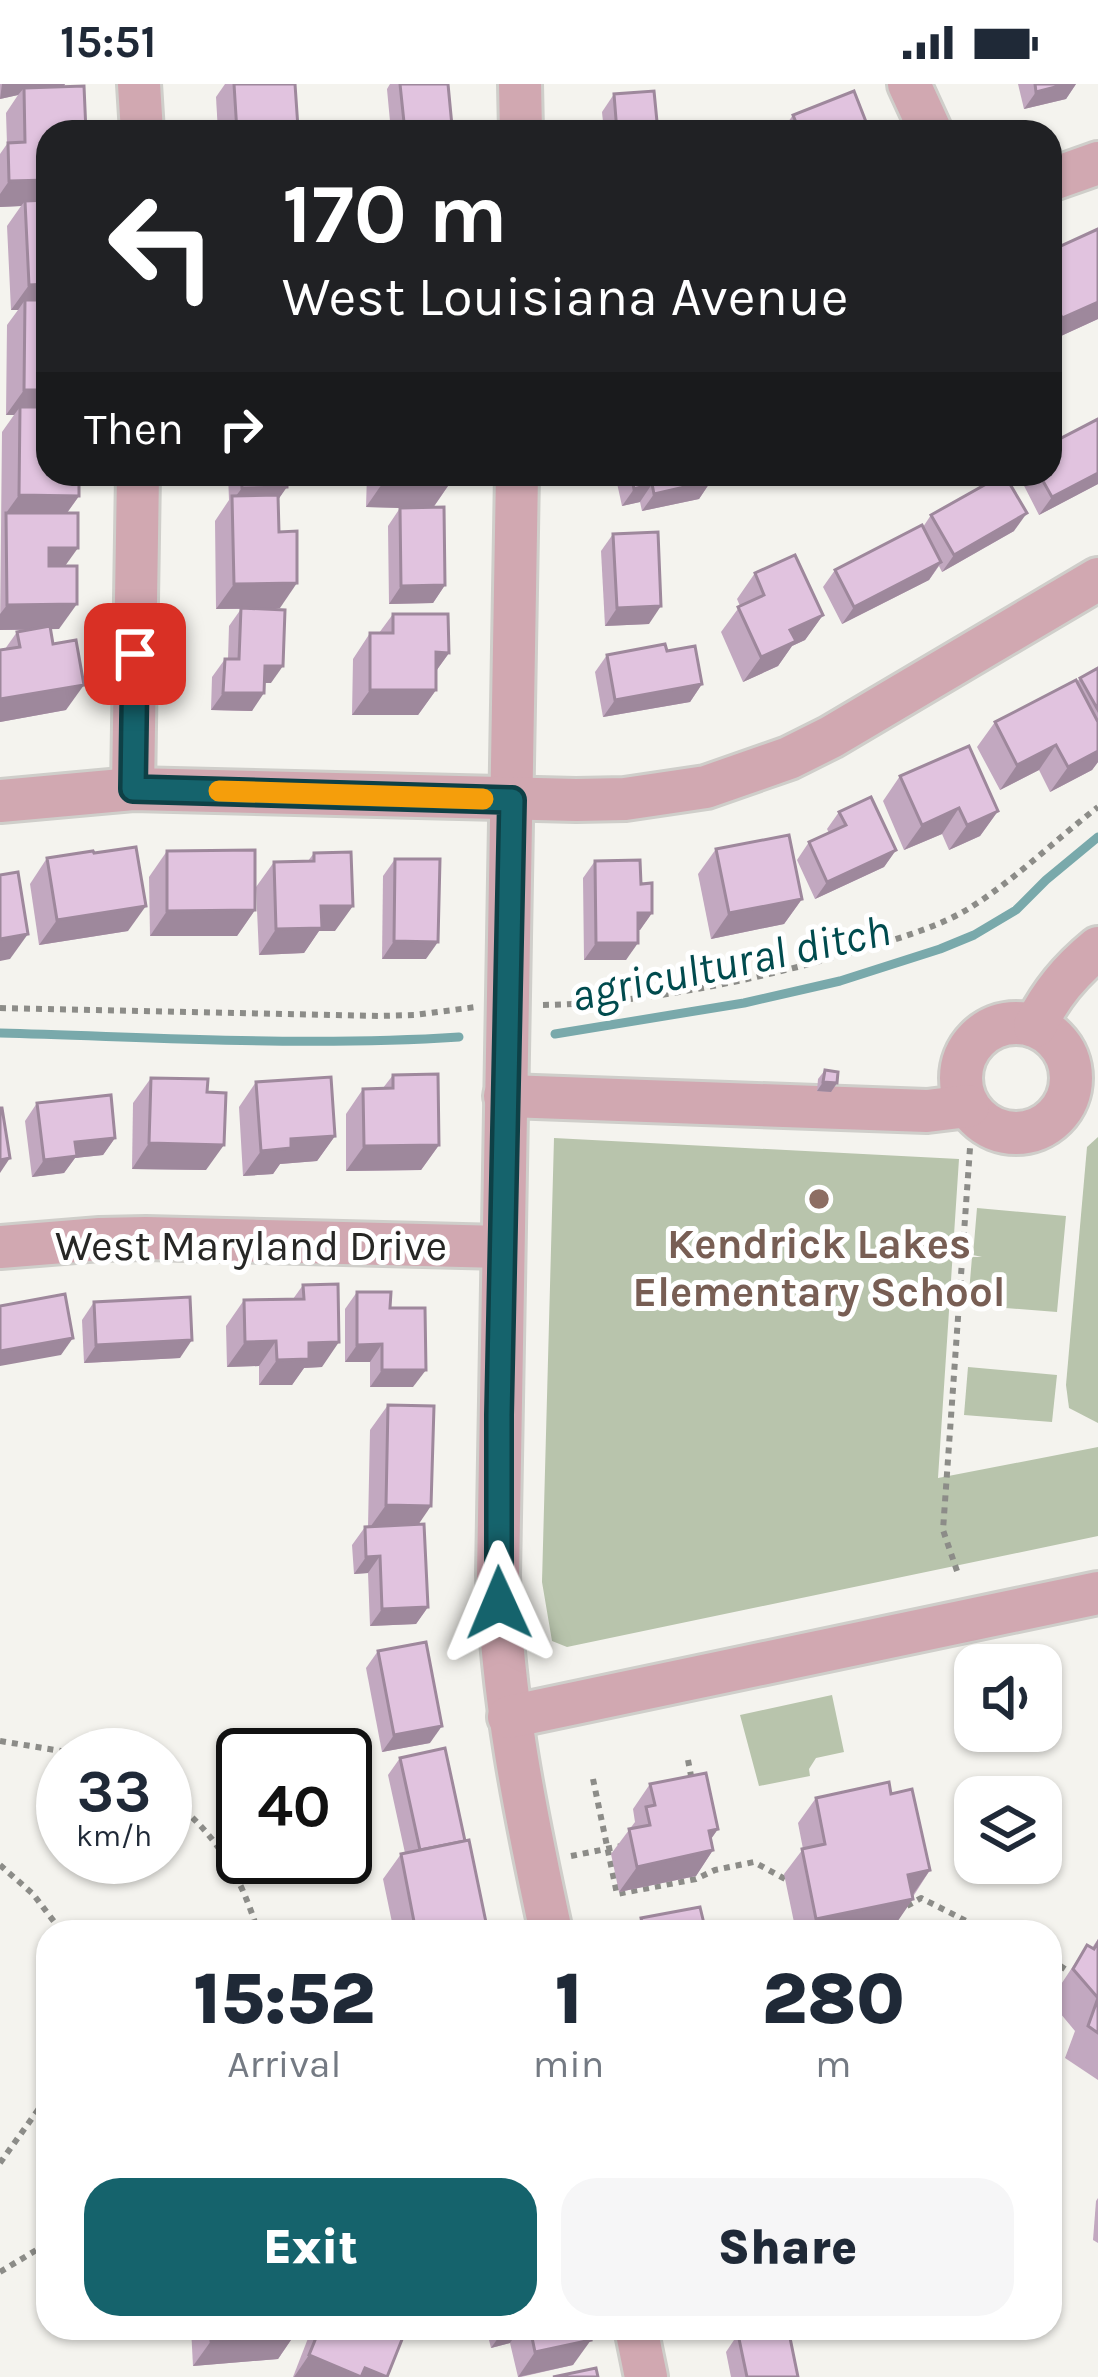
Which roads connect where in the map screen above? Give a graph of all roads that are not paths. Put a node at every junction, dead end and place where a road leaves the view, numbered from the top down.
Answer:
1 (139, 84) edge
2 (520, 84) edge
3 (909, 84) edge
4 (141, 120) edge
5 (521, 120) edge
6 (926, 120) edge
7 (1098, 163) edge
8 (1062, 176) edge
9 (138, 486) edge
10 (517, 486) edge
11 (1098, 579) edge
12 (133, 789) junction
13 (512, 800) junction
14 (0, 801) edge
15 (1098, 948) edge
16 (1035, 1026) junction
17 (505, 1096) junction
18 (968, 1106) junction
19 (0, 1246) edge
20 (502, 1247) junction
21 (1098, 1593) edge
22 (509, 1717) junction
23 (549, 1920) edge
24 (638, 2340) edge
25 (646, 2377) edge

1 - 4 street
2 - 5 street
3 - 6 street
7 - 8 street
9 - 12 street
10 - 13 street
11 - 13 street
12 - 13 street
12 - 14 street
13 - 17 street
15 - 16 street
16 - 18 street
16 - 18 street
17 - 18 street
17 - 20 street
19 - 20 street, West Maryland Drive
20 - 22 street
21 - 22 street
22 - 23 street
24 - 25 street

